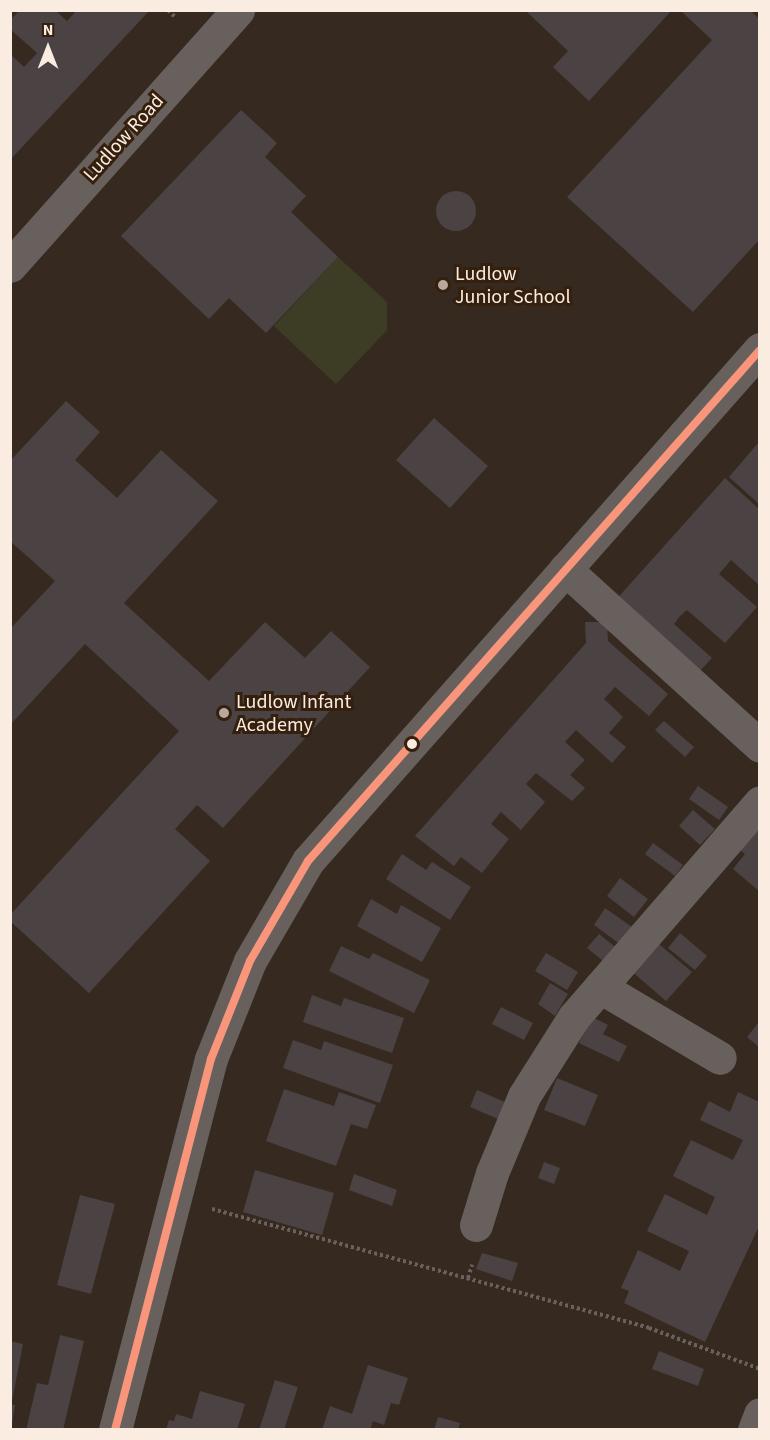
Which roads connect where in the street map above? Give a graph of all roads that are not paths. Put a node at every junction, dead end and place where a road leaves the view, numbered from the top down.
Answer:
1 (238, 10) edge
2 (10, 266) edge
3 (759, 349) edge
4 (565, 569) junction
5 (759, 747) edge
6 (759, 802) edge
7 (600, 987) junction
8 (720, 1058) dead end
9 (476, 1225) dead end
10 (759, 1414) edge
11 (115, 1430) edge
12 (754, 1430) edge

1 - 2 street, Ludlow Road
3 - 4 street
4 - 5 street
4 - 11 street
6 - 7 street
7 - 8 street
7 - 9 street
10 - 12 street

